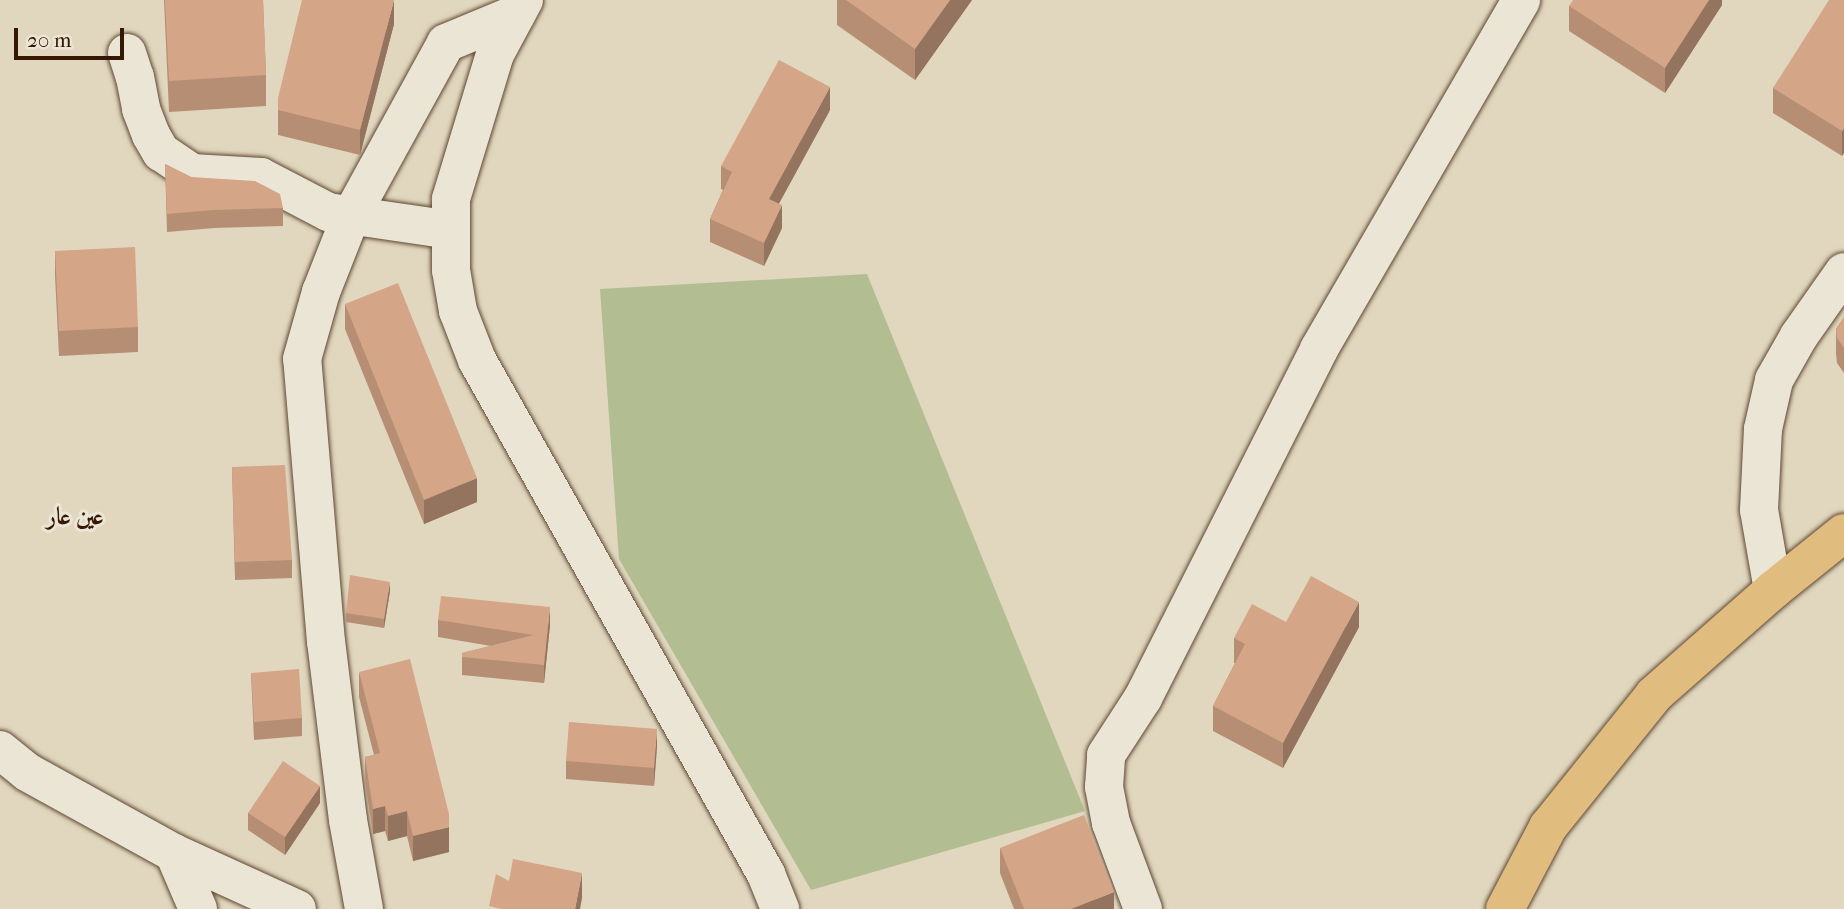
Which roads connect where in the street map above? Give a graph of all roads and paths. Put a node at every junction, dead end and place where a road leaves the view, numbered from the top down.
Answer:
1 (1521, 0) edge
2 (520, 7) edge
3 (127, 54) dead end
4 (351, 216) junction
5 (451, 230) junction
6 (1844, 272) edge
7 (1844, 533) edge
8 (1773, 590) junction
9 (0, 750) edge
10 (174, 853) junction
11 (198, 909) edge
12 (297, 909) edge
13 (364, 909) edge
14 (780, 909) edge
15 (1143, 909) edge
16 (1505, 909) edge

1 - 15 street
2 - 4 street
2 - 5 street
3 - 4 street
4 - 5 street
4 - 13 street
5 - 14 street
6 - 8 street
7 - 8 highway
8 - 16 highway
9 - 10 street
10 - 11 street
10 - 12 street

